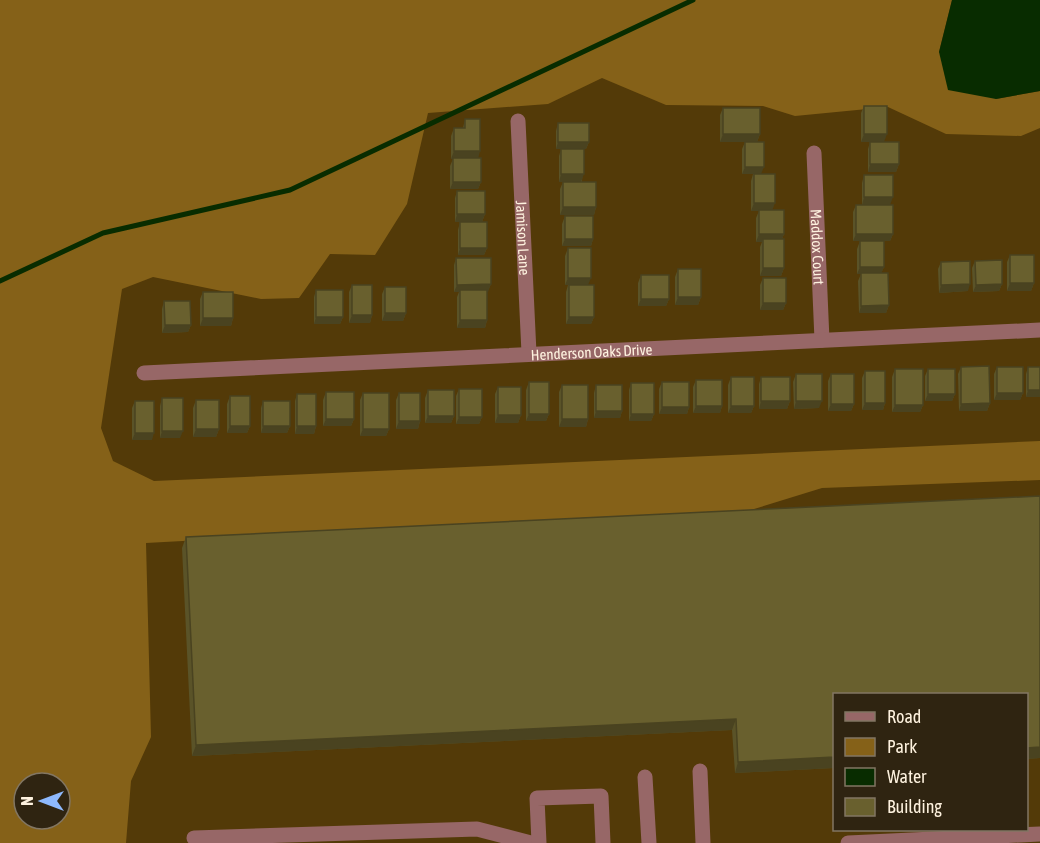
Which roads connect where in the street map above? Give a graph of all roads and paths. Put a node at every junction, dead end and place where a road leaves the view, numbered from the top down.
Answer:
1 (518, 121) dead end
2 (814, 153) dead end
3 (1040, 330) edge
4 (822, 340) junction
5 (529, 353) junction
6 (144, 374) dead end
7 (700, 771) dead end
8 (645, 777) dead end
9 (1040, 834) edge
10 (194, 838) dead end
11 (531, 843) edge
12 (539, 843) edge
13 (603, 843) edge
14 (649, 843) edge
15 (703, 843) edge
16 (848, 843) edge

1 - 5 street, Jamison Lane
2 - 4 street, Maddox Court
3 - 4 street, Henderson Oaks Drive
4 - 5 street, Henderson Oaks Drive
5 - 6 street, Henderson Oaks Drive
7 - 15 street
8 - 14 street
9 - 16 street
10 - 11 street
12 - 13 street

